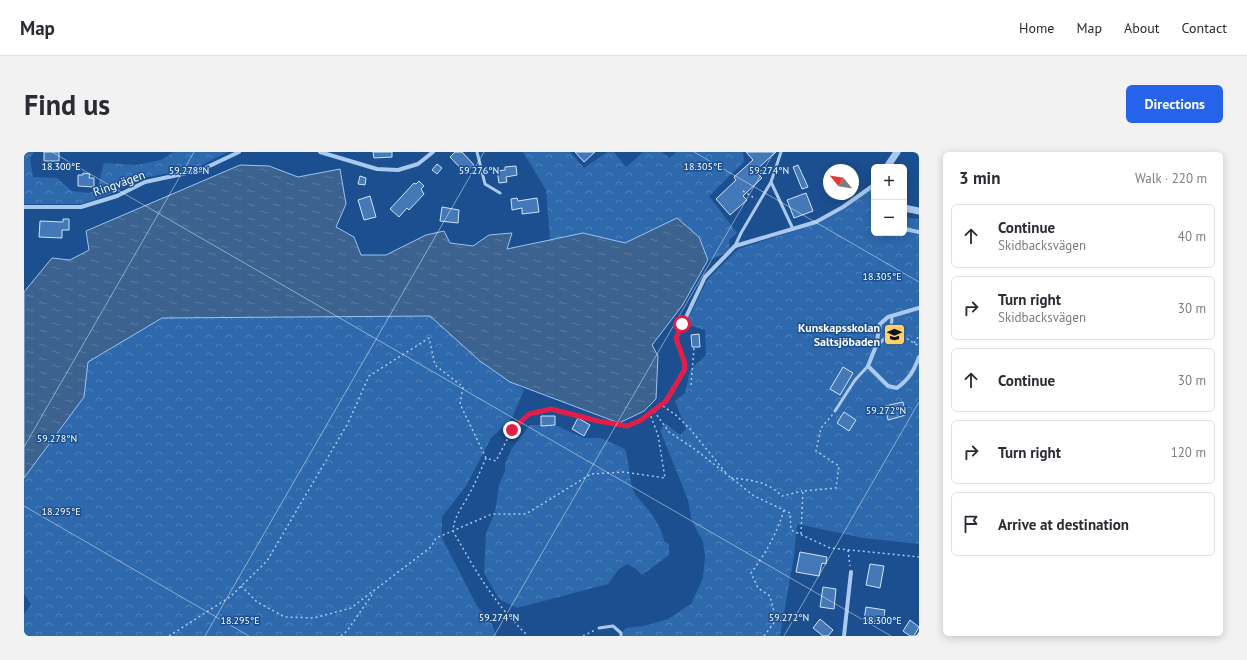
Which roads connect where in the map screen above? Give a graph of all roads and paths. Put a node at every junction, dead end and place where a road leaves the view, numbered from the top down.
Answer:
1 (239, 152) edge
2 (320, 152) edge
3 (433, 152) edge
4 (477, 152) edge
5 (781, 152) edge
6 (898, 152) edge
7 (889, 164) edge
8 (760, 170) dead end
9 (771, 181) junction
10 (871, 186) edge
11 (743, 191) dead end
12 (500, 192) dead end
13 (759, 201) junction
14 (24, 207) edge
15 (907, 209) edge
16 (919, 211) edge
17 (794, 229) junction
18 (907, 230) edge
19 (919, 232) edge
20 (735, 246) junction
21 (919, 308) edge
22 (892, 316) junction
23 (891, 329) junction
24 (919, 336) edge
25 (914, 343) junction
26 (876, 346) junction
27 (919, 346) edge
28 (694, 348) dead end
29 (919, 357) edge
30 (868, 366) junction
31 (691, 385) dead end
32 (666, 401) joint
33 (661, 405) junction
34 (654, 411) junction
35 (835, 411) dead end
36 (650, 414) junction
37 (830, 418) dead end
38 (486, 458) junction
39 (729, 476) junction
40 (731, 478) junction
41 (803, 490) junction
42 (784, 510) junction
43 (453, 531) junction
44 (801, 535) junction
45 (847, 550) junction
46 (919, 557) edge
47 (851, 572) joint
48 (241, 586) junction
49 (375, 590) junction
50 (599, 628) joint
51 (169, 636) edge
52 (341, 636) edge
53 (528, 636) edge
54 (583, 636) edge
55 (621, 636) edge
56 (764, 636) edge
57 (844, 636) edge

1 - 14 street, Ringvägen
2 - 3 street
4 - 12 lane
5 - 9 lane
6 - 7 street
8 - 9 path
9 - 13 lane
9 - 17 lane
10 - 17 street
11 - 13 path
13 - 20 lane
15 - 16 street
17 - 20 street
18 - 19 street
20 - 32 street
21 - 22 street
22 - 23 lane
22 - 26 street
23 - 25 path
23 - 26 lane
24 - 25 path
25 - 27 path
26 - 30 street
28 - 31 path
29 - 30 street
30 - 35 lane
32 - 33 path
33 - 34 path
33 - 39 path
34 - 36 path
34 - 39 path
36 - 38 path
36 - 43 path
37 - 41 path
38 - 43 path
38 - 48 path
39 - 40 path
40 - 41 path
40 - 42 path
41 - 44 path
42 - 44 path
42 - 56 path
43 - 49 path
43 - 53 path
44 - 45 path
45 - 46 path
45 - 47 path
47 - 57 street
48 - 49 path
48 - 51 path
49 - 52 path
50 - 54 path
50 - 55 lane

